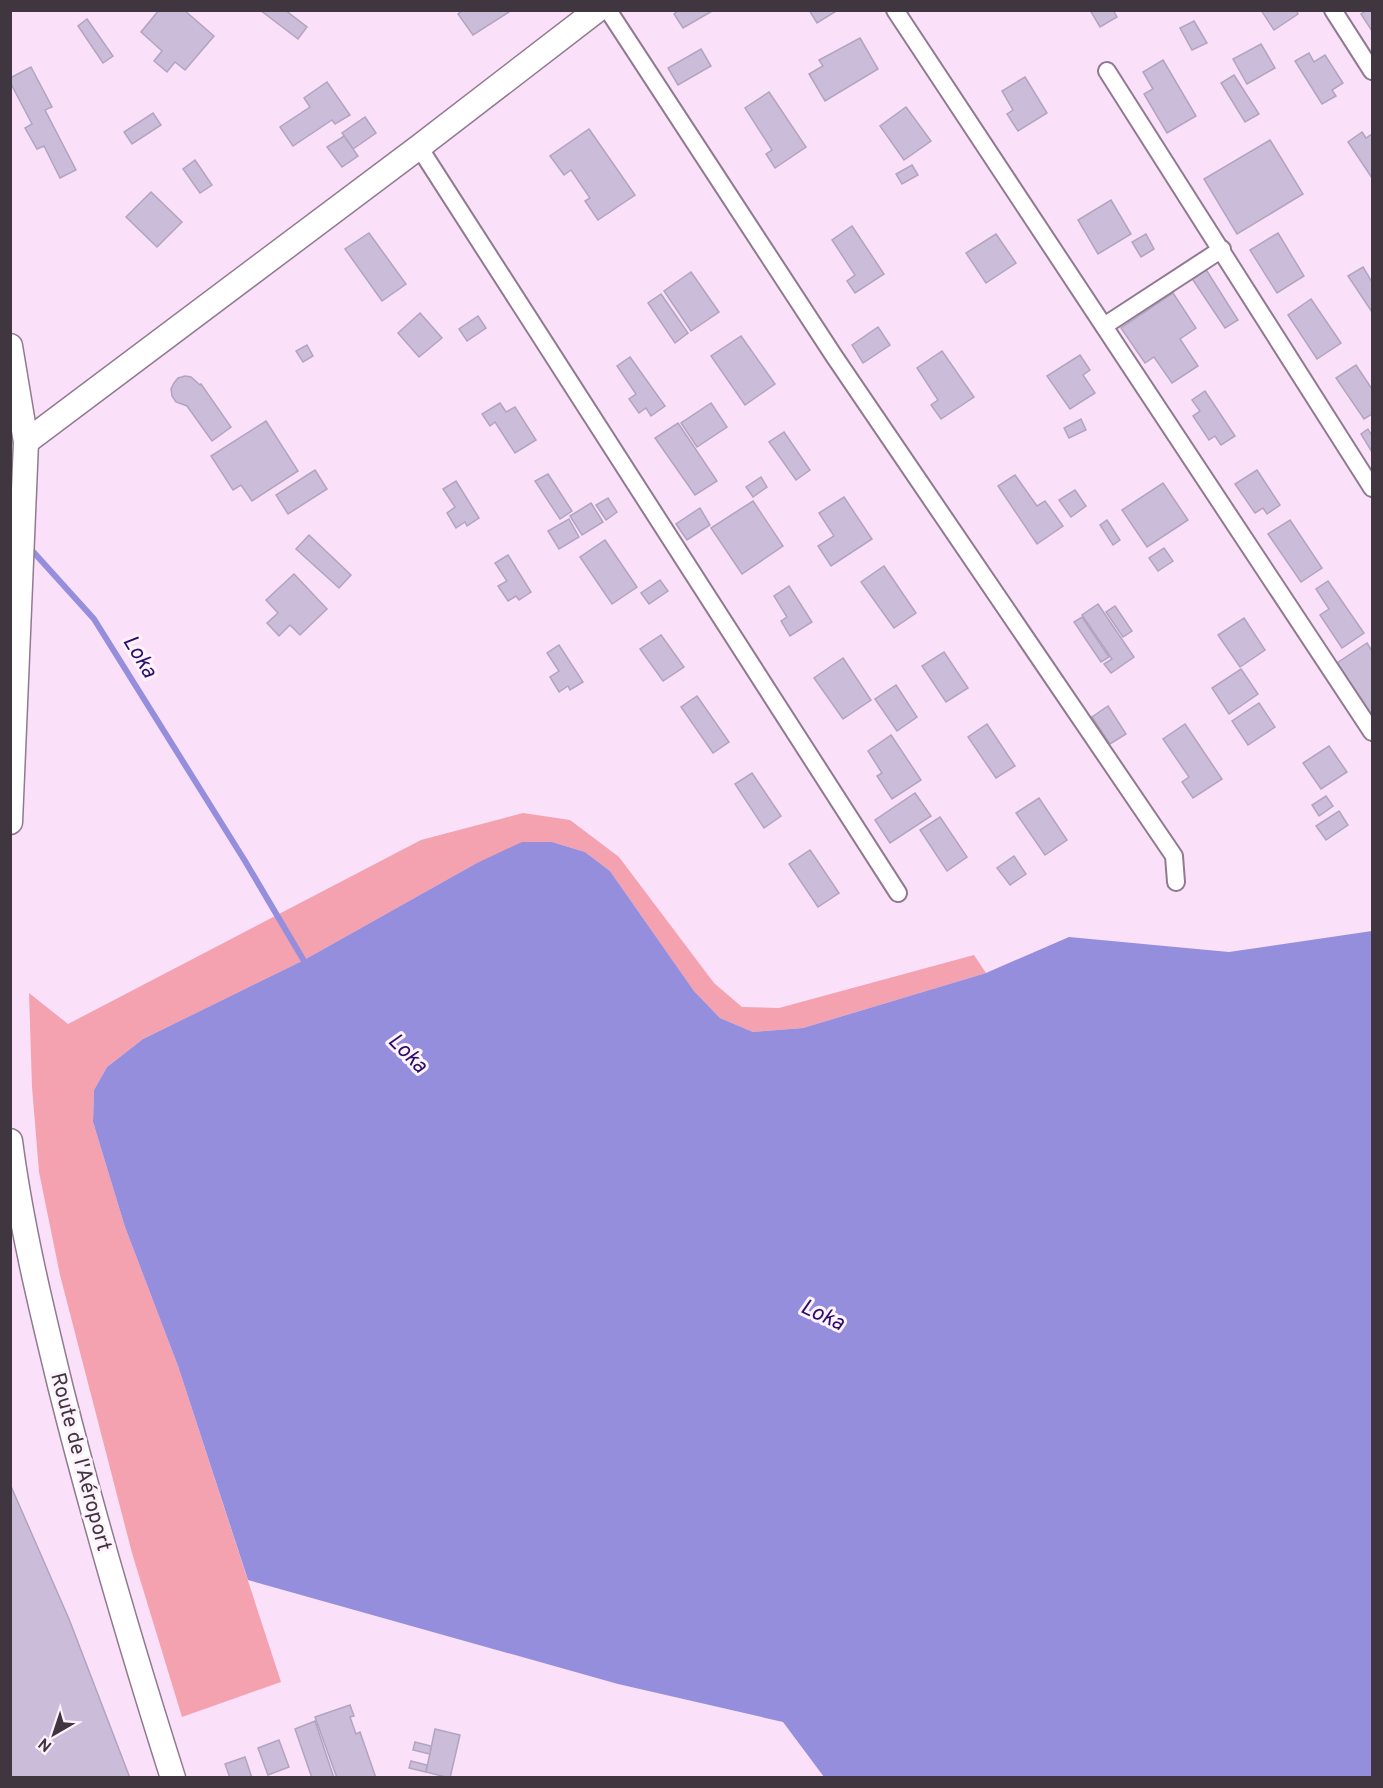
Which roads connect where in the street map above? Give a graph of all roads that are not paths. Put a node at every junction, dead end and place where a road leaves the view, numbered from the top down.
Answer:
1 (597, 10) edge
2 (608, 10) edge
3 (895, 10) edge
4 (1333, 10) edge
5 (1107, 71) dead end
6 (1372, 71) edge
7 (418, 147) junction
8 (1222, 249) junction
9 (1104, 326) junction
10 (10, 346) edge
11 (26, 442) junction
12 (1372, 488) edge
13 (1372, 732) edge
14 (10, 822) edge
15 (1176, 882) dead end
16 (898, 893) dead end
17 (10, 1141) edge
18 (173, 1778) edge

1 - 7 main road
2 - 15 street
3 - 9 street
4 - 6 street
5 - 8 street
7 - 11 main road
7 - 16 street
8 - 9 street
8 - 12 street
9 - 13 street
10 - 11 main road
11 - 14 main road
17 - 18 main road, Route de l'Aéroport

